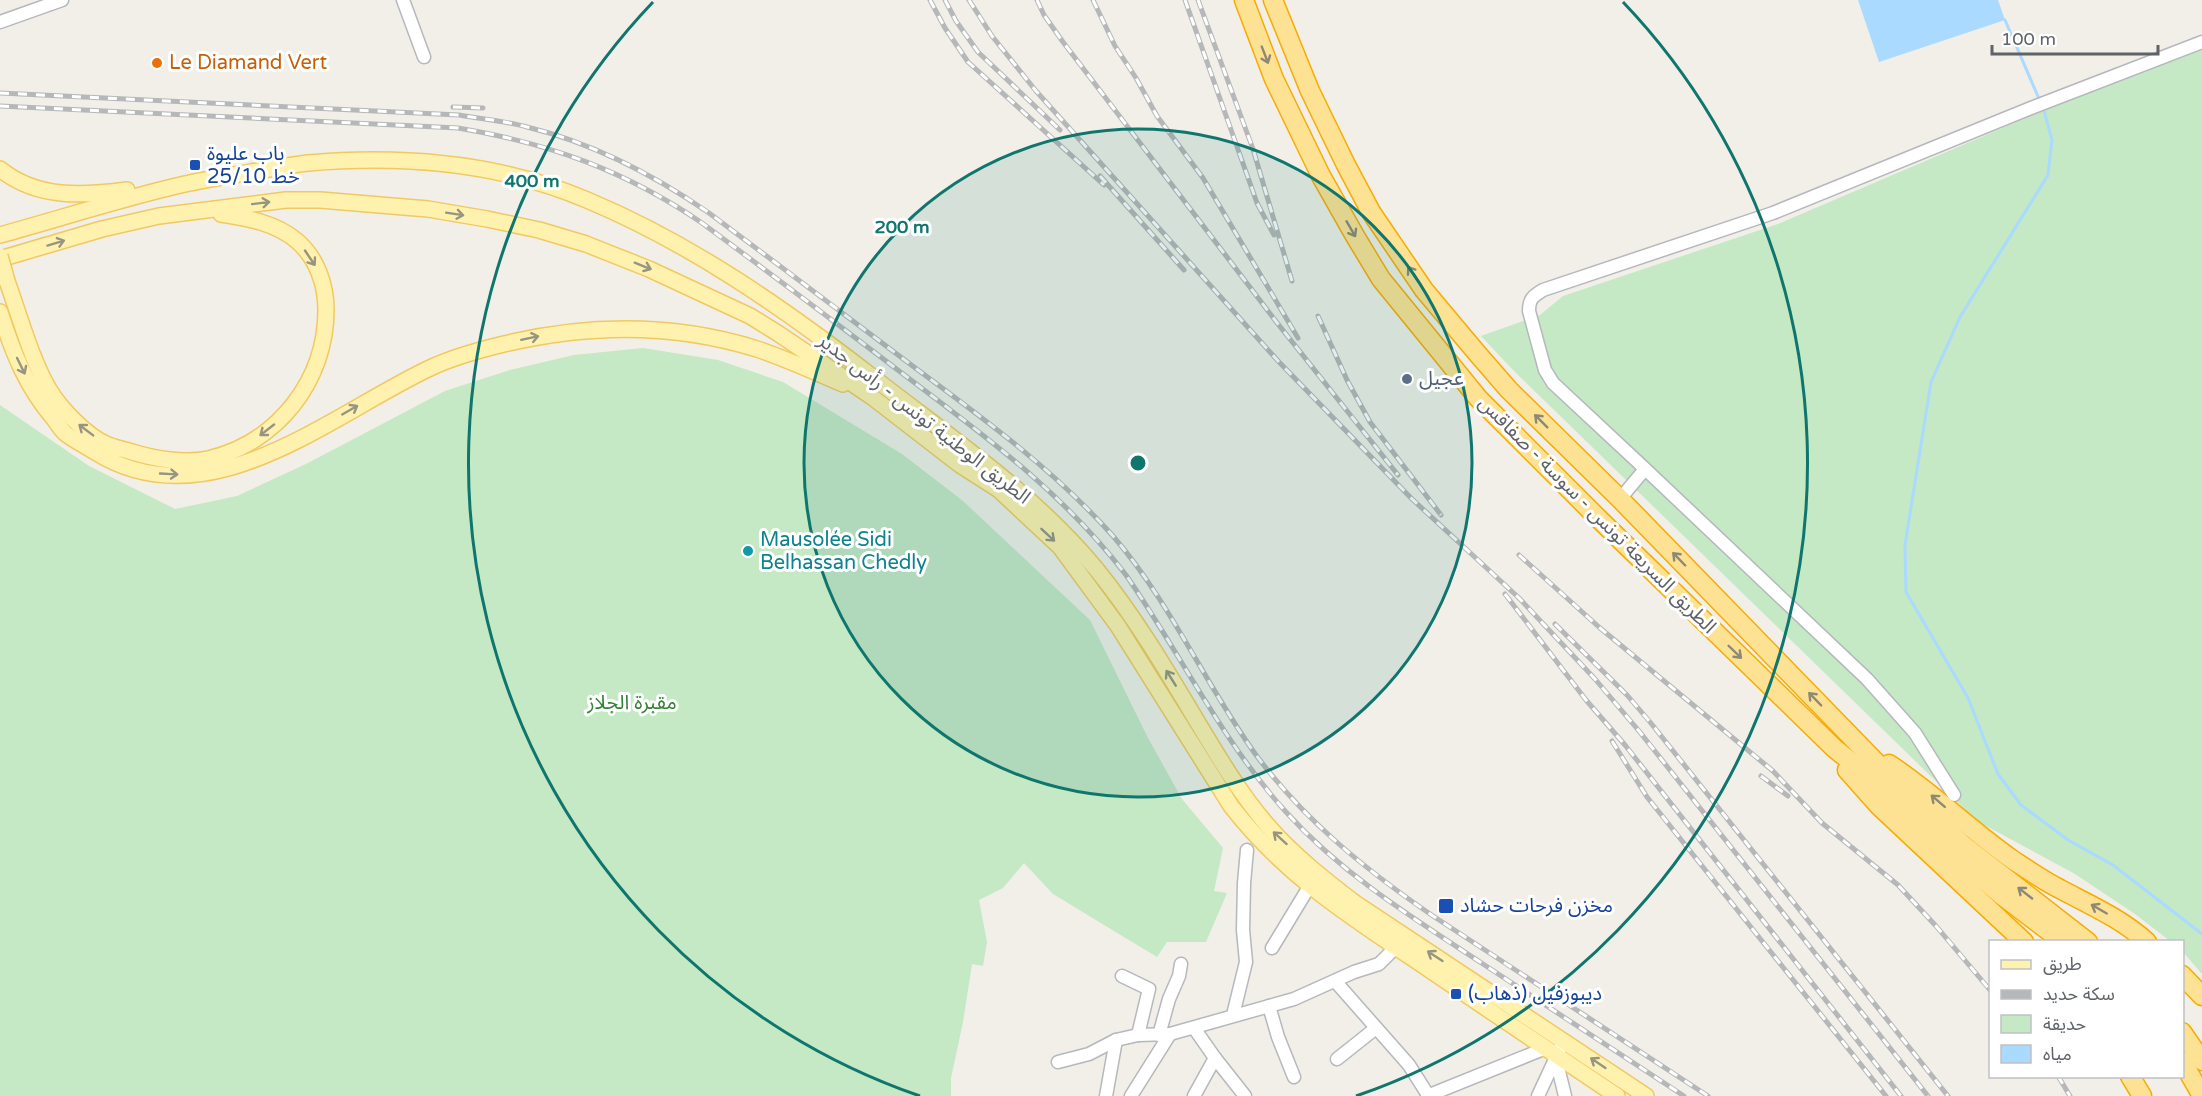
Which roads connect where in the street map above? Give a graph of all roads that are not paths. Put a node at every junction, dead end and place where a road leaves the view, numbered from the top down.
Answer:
1 (62, 0) edge
2 (403, 0) edge
3 (1244, 0) edge
4 (1273, 0) edge
5 (0, 22) edge
6 (2202, 42) edge
7 (424, 57) dead end
8 (0, 169) edge
9 (187, 183) junction
10 (203, 211) junction
11 (0, 235) edge
12 (0, 258) edge
13 (0, 312) edge
14 (872, 397) junction
15 (1645, 469) junction
16 (1620, 499) junction
17 (1856, 741) junction
18 (1834, 748) junction
19 (1954, 795) dead end
20 (1247, 850) dead end
21 (1309, 887) junction
22 (2022, 940) edge
23 (2060, 940) edge
24 (2085, 940) edge
25 (2145, 940) edge
26 (1396, 947) junction
27 (1272, 948) dead end
28 (1181, 964) dead end
29 (1122, 976) dead end
30 (2184, 977) edge
31 (1335, 981) junction
32 (2202, 996) edge
33 (1269, 1006) junction
34 (1233, 1015) junction
35 (1194, 1028) junction
36 (1376, 1028) junction
37 (1165, 1034) junction
38 (1138, 1035) junction
39 (2184, 1035) edge
40 (1116, 1040) junction
41 (1564, 1040) junction
42 (1550, 1052) junction
43 (1215, 1058) junction
44 (1337, 1059) dead end
45 (2202, 1061) edge
46 (1058, 1062) dead end
47 (2184, 1064) edge
48 (1294, 1077) dead end
49 (2131, 1078) edge
50 (1111, 1094) edge
51 (1432, 1095) edge
52 (1131, 1096) edge
53 (1194, 1096) edge
54 (1245, 1096) edge
55 (1538, 1096) edge
56 (1565, 1096) edge
57 (1617, 1096) edge
58 (1646, 1096) edge
59 (2142, 1096) edge
60 (2202, 1096) edge

1 - 5 street
2 - 7 street
3 -> 18 highway, الطريق السريعة تونس - سوسة - صفاقس
16 -> 4 highway, الطريق السريعة تونس - سوسة - صفاقس
6 - 15 street
8 - 9 main road
9 - 11 main road, الطريق الوطنية تونس - رأس جدير
41 -> 9 main road, الطريق الوطنية تونس - رأس جدير
12 -> 10 main road, الطريق الوطنية تونس - رأس جدير
10 -> 12 main road, bridge
10 -> 14 main road, الطريق الوطنية تونس - رأس جدير
13 -> 14 main road
14 -> 21 main road, الطريق الوطنية تونس - رأس جدير
15 - 16 street
15 - 19 street
17 -> 16 highway, الطريق السريعة تونس - سوسة - صفاقس
24 -> 17 highway, الطريق السريعة تونس - سوسة - صفاقس
25 -> 17 highway
18 - 22 highway
18 - 23 highway, الطريق السريعة تونس - سوسة - صفاقس
20 - 34 street
21 - 26 main road, الطريق الوطنية تونس - رأس جدير
21 - 27 street
26 - 31 street
26 - 42 main road, الطريق الوطنية تونس - رأس جدير
28 - 37 street
29 - 38 street
30 - 32 highway
31 - 33 street
31 - 36 street
33 - 34 street
33 - 48 street
34 - 35 street
35 - 37 street
35 - 43 street
36 - 44 street
36 - 51 street
37 - 38 street
37 - 52 street
38 - 40 street
39 - 45 highway
40 - 46 street
40 - 50 street
41 - 42 street
58 -> 41 main road, الطريق الوطنية تونس - رأس جدير
42 - 51 street
42 - 55 street
42 - 56 street
42 - 57 main road, الطريق الوطنية تونس - رأس جدير
43 - 53 street
43 - 54 street
47 - 60 highway
49 - 59 highway

